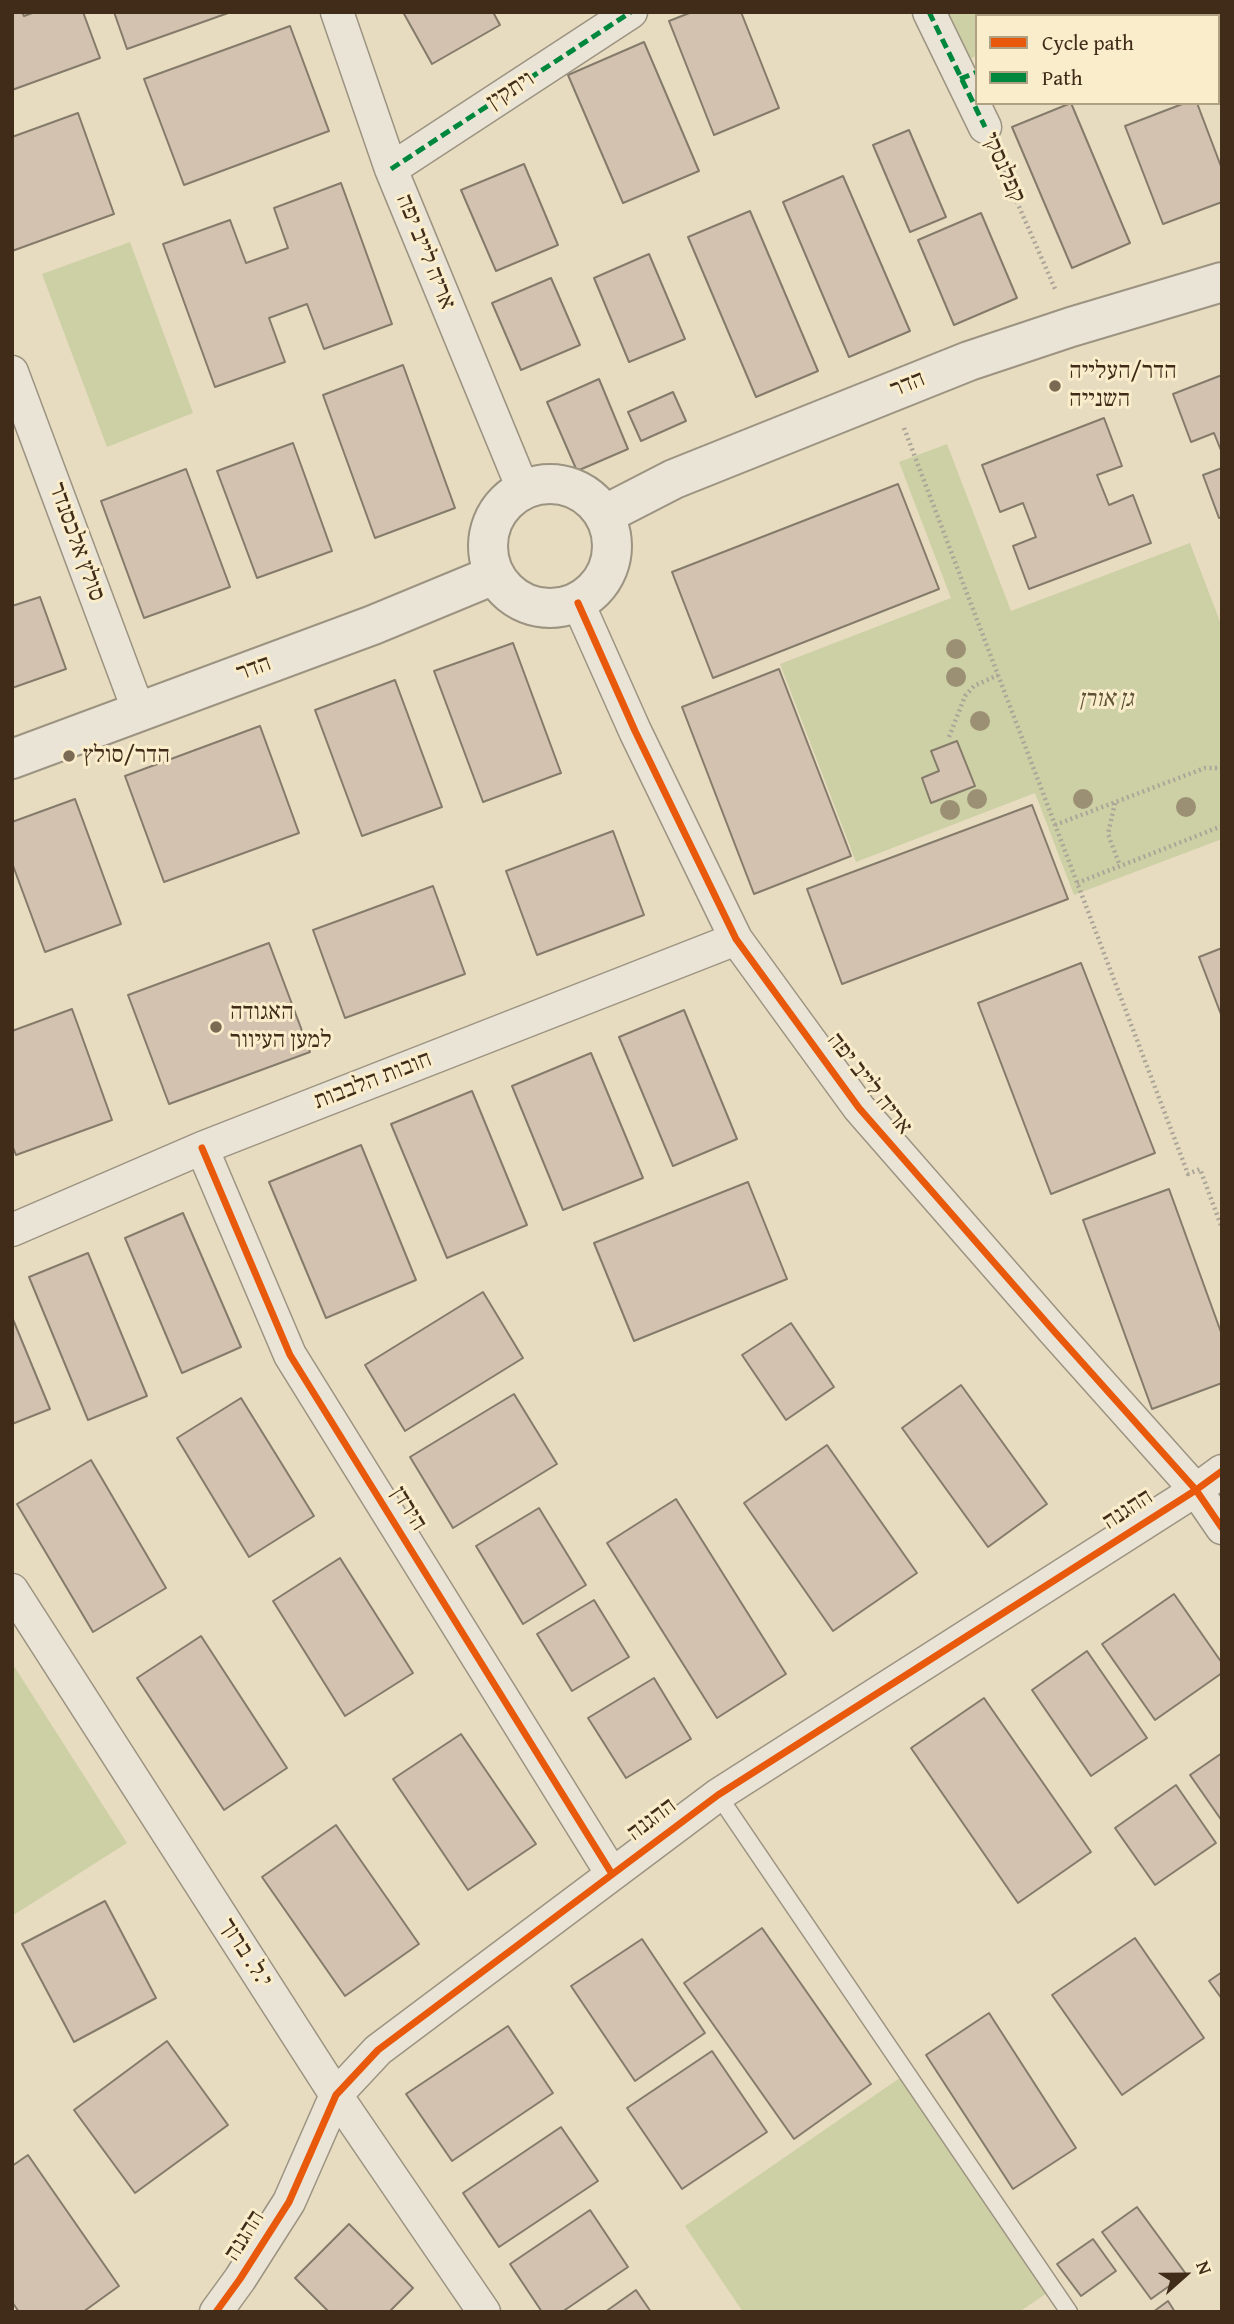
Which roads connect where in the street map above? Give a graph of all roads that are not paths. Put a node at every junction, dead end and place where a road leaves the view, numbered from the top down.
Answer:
1 (337, 12) edge
2 (631, 12) edge
3 (929, 12) edge
4 (968, 76) edge
5 (975, 97) edge
6 (978, 105) edge
7 (985, 127) road end
8 (391, 169) junction
9 (1222, 282) edge
10 (12, 372) edge
11 (523, 489) junction
12 (604, 515) junction
13 (494, 575) junction
14 (578, 603) junction
15 (139, 712) junction
16 (12, 759) edge
17 (736, 939) junction
18 (202, 1148) junction
19 (12, 1230) edge
20 (1222, 1471) edge
21 (1196, 1490) junction
22 (1222, 1528) edge
23 (12, 1590) edge
24 (718, 1795) junction
25 (612, 1874) junction
26 (336, 2095) junction
27 (216, 2312) edge
28 (484, 2312) edge
29 (1069, 2312) edge

1 - 8 street, אריה לייב יפה
2 - 8 street, ויתקין
3 - 4 street, קפלנסקי
4 - 5 street, קפלנסקי
6 - 7 street, קפלנסקי
8 - 11 street, אריה לייב יפה
9 - 12 street, הדר
10 - 15 street, סולץ אלכסנדר
11 - 12 street
11 - 13 street
12 - 14 street
13 - 14 street
13 - 15 street, הדר
14 - 17 street, אריה לייב יפה
15 - 16 street, הדר
17 - 18 street, חובות הלבבות
17 - 21 street, אריה לייב יפה
18 - 19 street, חובות הלבבות
18 - 25 street, הירדן
20 - 21 street, ההגנה
21 - 22 street, אריה לייב יפה
21 - 24 street, ההגנה
23 - 26 street, י.ל. ברוך
24 - 25 street, ההגנה
24 - 29 lane
25 - 26 street, ההגנה
26 - 27 street, ההגנה
26 - 28 street, י.ל. ברוך

